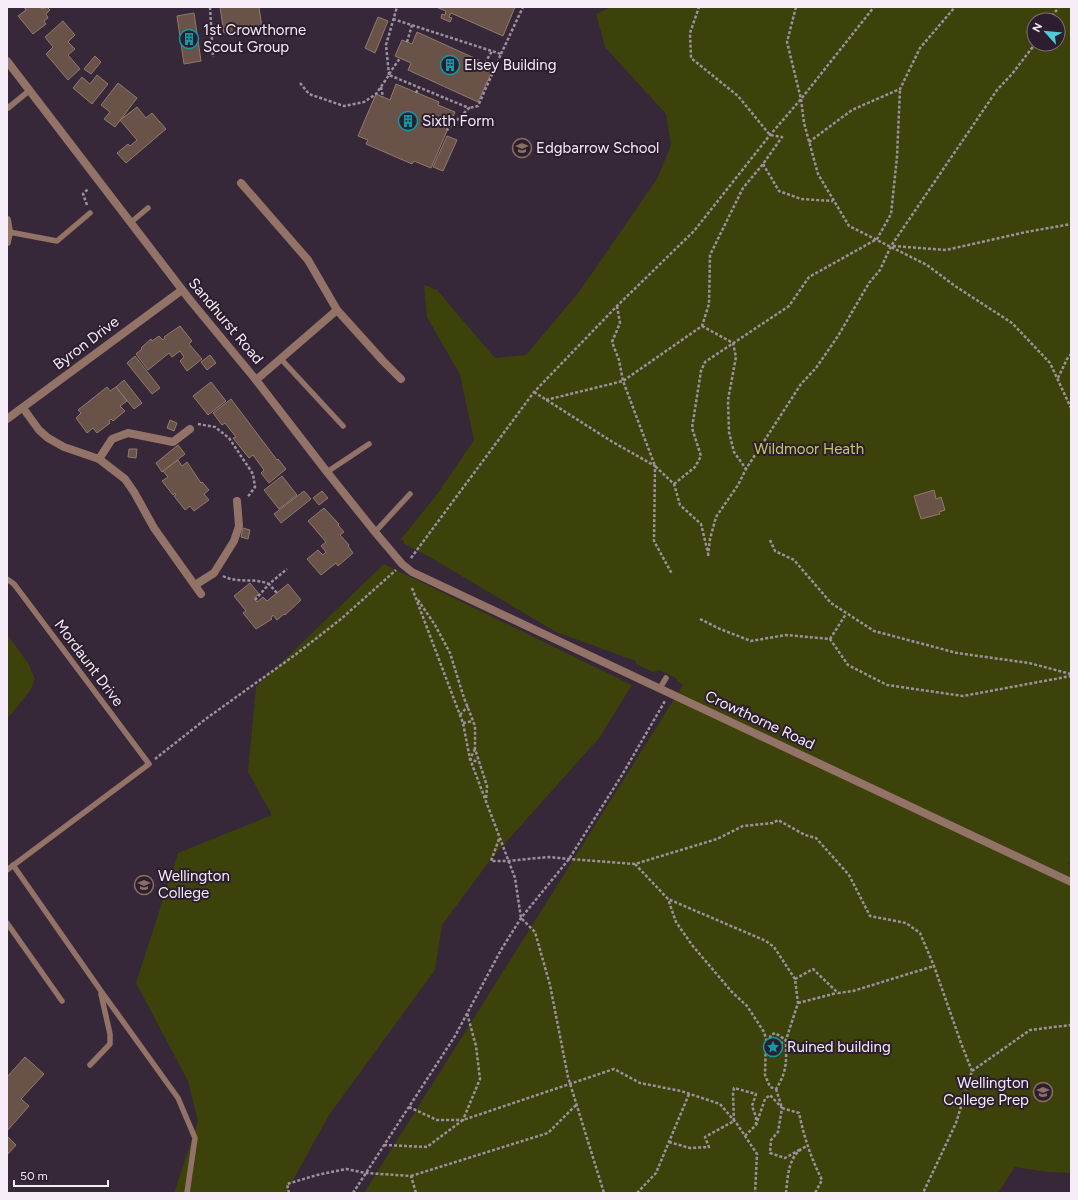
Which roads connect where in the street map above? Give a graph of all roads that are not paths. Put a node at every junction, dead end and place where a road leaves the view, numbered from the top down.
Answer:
1 (7, 61) edge
2 (30, 90) junction
3 (7, 106) edge
4 (241, 183) dead end
5 (148, 208) dead end
6 (90, 213) road end
7 (7, 220) edge
8 (130, 223) junction
9 (9, 232) junction
10 (7, 242) edge
11 (182, 290) junction
12 (337, 310) junction
13 (281, 359) junction
14 (401, 379) dead end
15 (256, 380) junction
16 (23, 408) junction
17 (7, 419) edge
18 (343, 426) dead end
19 (190, 429) road end
20 (369, 444) dead end
21 (99, 459) junction
22 (327, 472) junction
23 (410, 494) dead end
24 (237, 505) road end
25 (375, 532) junction
26 (7, 579) edge
27 (436, 584) joint
28 (195, 585) junction
29 (201, 594) dead end
30 (666, 678) dead end
31 (660, 688) junction
32 (13, 865) junction
33 (7, 870) edge
34 (1071, 882) edge
35 (7, 923) edge
36 (101, 992) junction
37 (62, 1001) dead end
38 (90, 1065) dead end
39 (187, 1193) edge

1 - 2 street, Sandhurst Road
2 - 3 lane
2 - 8 street, Sandhurst Road
4 - 12 street
5 - 8 lane
6 - 9 lane
7 - 9 street
8 - 11 street, Sandhurst Road
9 - 10 street
11 - 15 street, Sandhurst Road
11 - 16 street, Byron Drive
12 - 13 street
12 - 14 street
13 - 15 street
13 - 18 lane
15 - 22 street, Sandhurst Road
16 - 17 street, Byron Drive
16 - 21 street
19 - 21 street
20 - 22 lane
21 - 28 street
22 - 25 street, Sandhurst Road
23 - 25 lane
24 - 28 street
25 - 27 street, Sandhurst Road
26 - 32 lane, Mordaunt Drive
27 - 31 street, Crowthorne Road
28 - 29 street
30 - 31 lane
31 - 34 street, Crowthorne Road
32 - 33 lane
32 - 36 lane
35 - 37 lane
36 - 38 lane
36 - 39 lane

